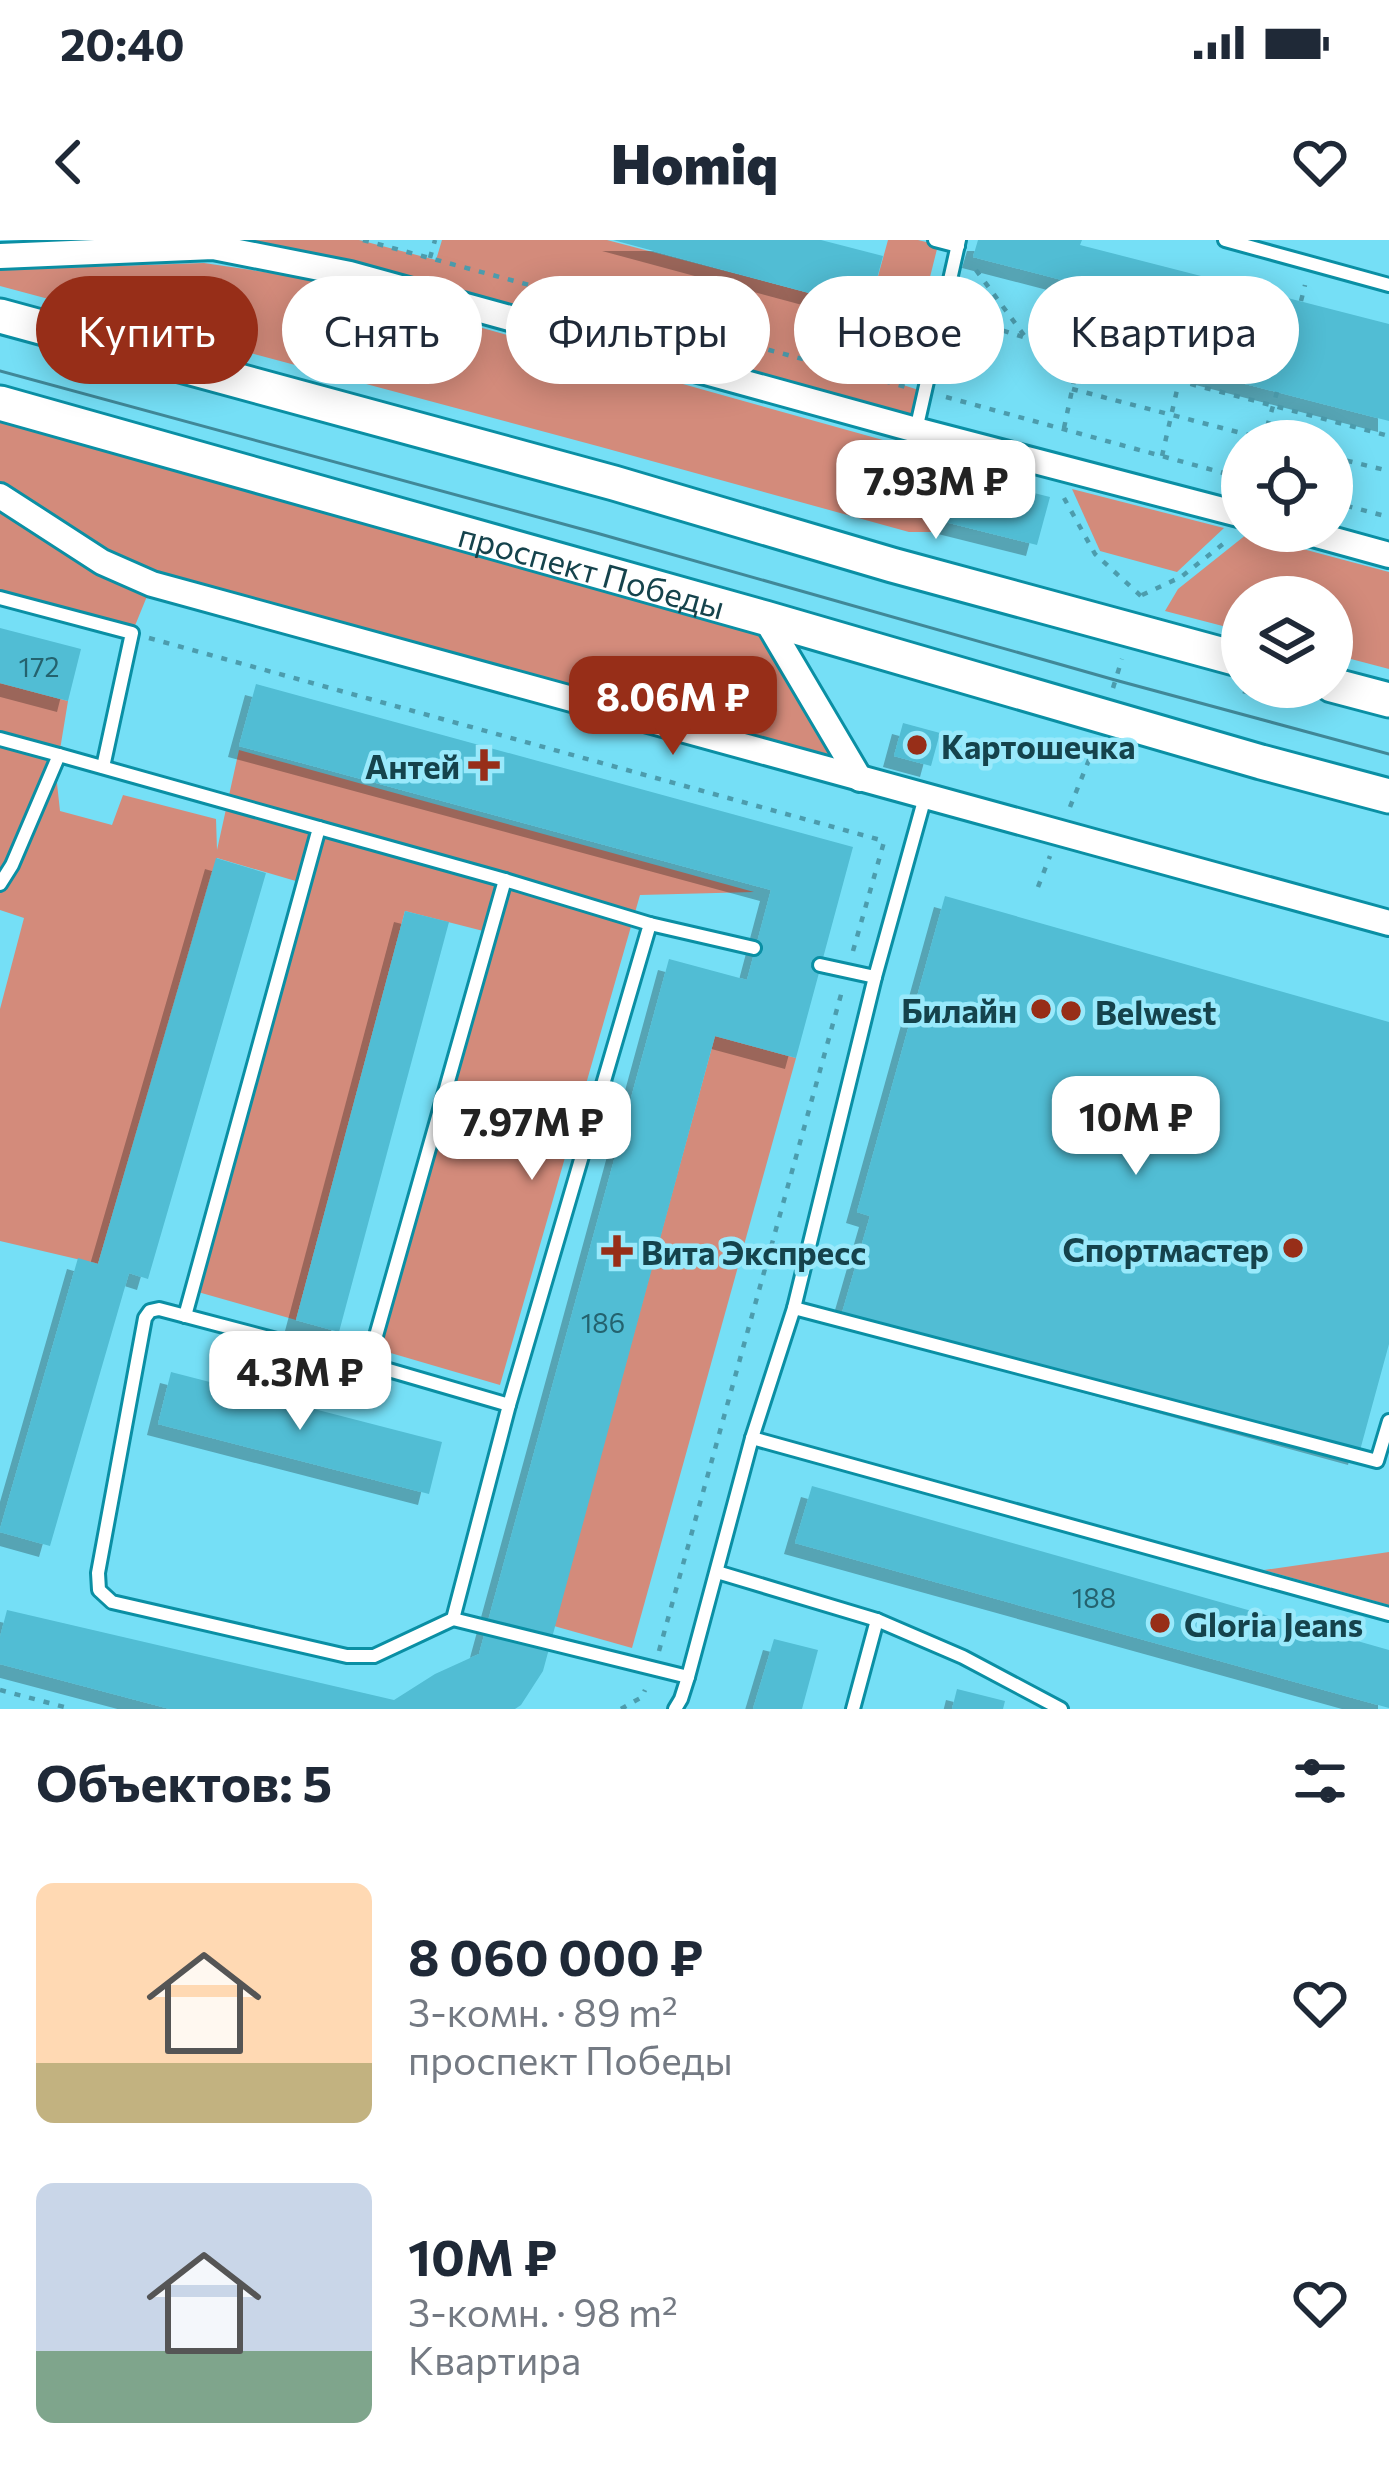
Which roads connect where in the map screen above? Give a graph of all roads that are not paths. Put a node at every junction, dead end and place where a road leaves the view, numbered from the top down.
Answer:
1 (935, 240) edge
2 (1225, 240) edge
3 (214, 243) edge
4 (959, 243) edge
5 (0, 256) edge
6 (1389, 285) edge
7 (0, 316) edge
8 (0, 403) edge
9 (916, 430) junction
10 (0, 496) edge
11 (1221, 518) edge
12 (1353, 545) edge
13 (1389, 555) edge
14 (0, 598) edge
15 (765, 618) junction
16 (1221, 655) edge
17 (1353, 691) edge
18 (1389, 700) edge
19 (0, 739) edge
20 (58, 755) junction
21 (103, 767) junction
22 (860, 778) junction
23 (1389, 796) edge
24 (925, 797) junction
25 (319, 827) junction
26 (505, 880) junction
27 (0, 884) edge
28 (1389, 923) edge
29 (650, 924) junction
30 (754, 947) dead end
31 (820, 965) dead end
32 (875, 977) junction
33 (794, 1308) junction
34 (185, 1316) junction
35 (368, 1364) junction
36 (509, 1405) junction
37 (1389, 1421) edge
38 (752, 1438) junction
39 (717, 1572) junction
40 (1389, 1614) edge
41 (453, 1619) junction
42 (877, 1620) junction
43 (688, 1677) junction
44 (675, 1709) edge
45 (853, 1709) edge
46 (1061, 1709) edge

1 - 4 lane
2 - 6 lane
3 - 5 street
3 - 9 street
4 - 9 lane
7 - 16 main road
8 - 15 main road, проспект Победы
9 - 11 street
10 - 22 street
12 - 13 street
14 - 21 lane
15 - 22 street
15 - 23 main road, проспект Победы
17 - 18 main road
19 - 20 lane
20 - 21 lane
20 - 27 lane
21 - 25 lane
22 - 24 street
24 - 28 street
24 - 32 lane
25 - 26 lane
25 - 34 lane
26 - 29 lane
26 - 35 lane
29 - 30 lane
29 - 36 lane
31 - 32 lane
32 - 33 lane
33 - 37 lane
33 - 38 lane
34 - 35 lane
34 - 41 lane
35 - 36 lane
36 - 41 lane
38 - 39 lane
38 - 40 lane
39 - 42 lane
39 - 43 lane
41 - 43 lane
42 - 45 lane
42 - 46 lane
43 - 44 lane

